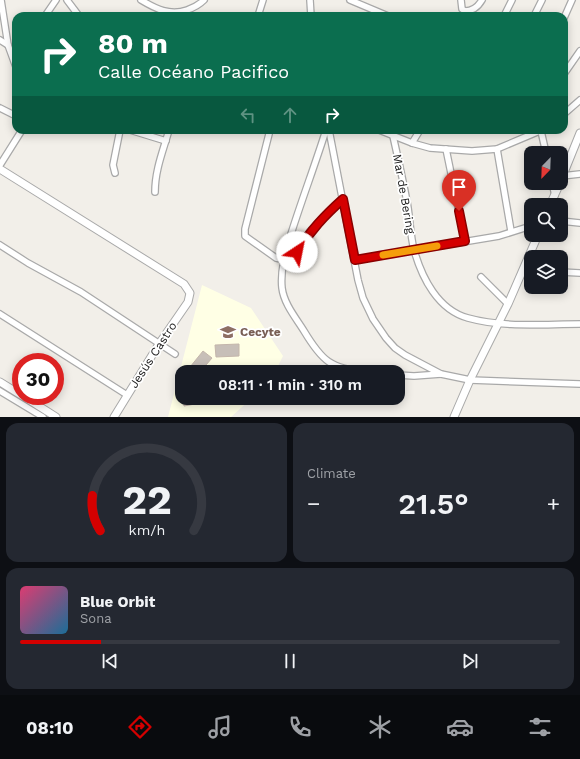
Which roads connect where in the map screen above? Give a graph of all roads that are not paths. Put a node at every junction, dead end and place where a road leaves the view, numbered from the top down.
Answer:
1 (1, 0) edge
2 (56, 0) edge
3 (66, 0) edge
4 (141, 0) edge
5 (204, 0) edge
6 (263, 0) edge
7 (310, 0) edge
8 (350, 0) edge
9 (461, 0) edge
10 (482, 0) edge
11 (512, 0) edge
12 (542, 0) edge
13 (572, 0) edge
14 (48, 12) edge
15 (76, 12) edge
16 (165, 12) edge
17 (183, 12) edge
18 (259, 12) edge
19 (311, 12) edge
20 (378, 12) edge
21 (506, 12) edge
22 (536, 12) edge
23 (567, 12) edge
24 (0, 40) edge
25 (8, 45) junction
26 (580, 51) edge
27 (12, 54) edge
28 (568, 68) edge
29 (580, 100) edge
30 (0, 108) edge
31 (568, 110) edge
32 (12, 114) edge
33 (580, 133) edge
34 (19, 134) edge
35 (119, 134) edge
36 (143, 134) edge
37 (168, 134) edge
38 (269, 134) edge
39 (325, 134) edge
40 (330, 134) edge
41 (388, 134) edge
42 (418, 134) edge
43 (533, 134) edge
44 (543, 134) edge
45 (393, 136) junction
46 (166, 141) junction
47 (412, 143) junction
48 (545, 146) edge
49 (446, 149) junction
50 (497, 149) junction
51 (568, 163) edge
52 (0, 165) edge
53 (0, 168) edge
54 (115, 173) dead end
55 (580, 174) edge
56 (568, 178) edge
57 (553, 190) edge
58 (556, 190) edge
59 (155, 192) dead end
60 (554, 195) junction
61 (553, 198) edge
62 (343, 199) junction
63 (568, 222) edge
64 (580, 223) edge
65 (524, 228) edge
66 (511, 231) junction
67 (465, 241) junction
68 (535, 242) edge
69 (0, 245) edge
70 (414, 250) junction
71 (285, 260) junction
72 (355, 260) junction
73 (523, 271) joint
74 (568, 272) edge
75 (580, 273) edge
76 (481, 277) dead end
77 (508, 304) junction
78 (0, 314) edge
79 (499, 324) junction
80 (580, 324) edge
81 (159, 344) junction
82 (175, 354) dead end
83 (335, 365) edge
84 (442, 374) junction
85 (405, 375) edge
86 (470, 380) junction
87 (0, 382) edge
88 (580, 384) edge
89 (12, 389) edge
90 (0, 391) edge
91 (127, 395) junction
92 (37, 405) edge
93 (43, 417) edge
94 (56, 417) edge
95 (114, 417) edge
96 (454, 417) edge

1 - 25 street
2 - 14 street
3 - 15 street
4 - 16 street
5 - 17 street
6 - 18 street
7 - 19 street
8 - 20 street
9 - 10 street
11 - 21 street
12 - 22 street
13 - 23 street
24 - 25 street
25 - 27 street
26 - 28 street
29 - 31 street
30 - 32 street
33 - 51 street
34 - 52 street
35 - 54 street
36 - 46 street
37 - 46 street
38 - 71 street
39 - 71 street
40 - 62 street
41 - 45 street
42 - 47 street
43 - 50 street
44 - 48 street
45 - 47 street
45 - 70 street, Mar de Bering
46 - 59 street
47 - 49 street
49 - 50 street
49 - 67 street
50 - 66 street
53 - 81 street, Jesús Castro
55 - 56 street
57 - 60 street
58 - 60 street
60 - 61 street
62 - 71 street
62 - 72 street
63 - 64 street
65 - 66 street
66 - 67 street
67 - 70 street
68 - 73 street
69 - 81 street
70 - 72 street
70 - 79 street, Mar de Bering
71 - 83 street
72 - 84 street
73 - 77 street
74 - 75 street
76 - 77 street
77 - 79 street
78 - 91 street
79 - 80 street, Mar de Bering
79 - 86 street
81 - 82 street
81 - 91 street, Jesús Castro
84 - 85 street
84 - 86 street
86 - 88 street
86 - 96 street
87 - 89 street
90 - 93 street
91 - 95 street, Jesús Castro
92 - 94 street

